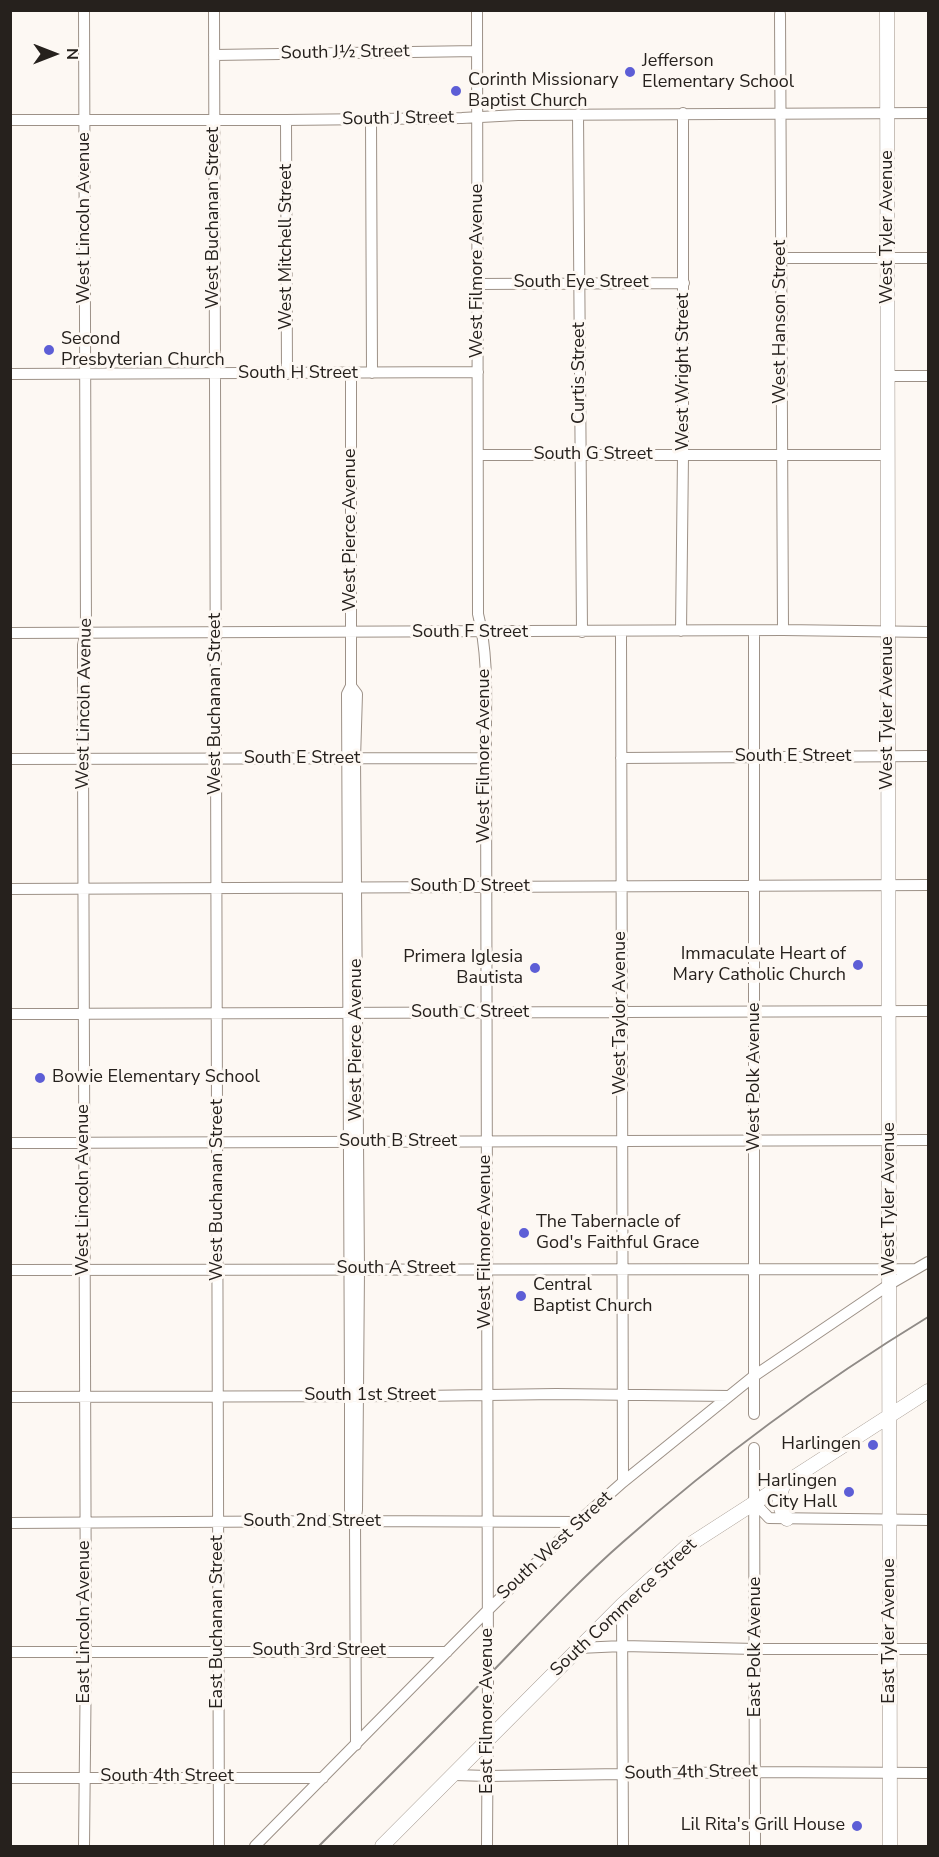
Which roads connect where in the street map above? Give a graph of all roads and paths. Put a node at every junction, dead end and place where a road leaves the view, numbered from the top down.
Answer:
1 (84, 10) edge
2 (214, 10) edge
3 (477, 10) edge
4 (887, 10) edge
5 (780, 14) dead end
6 (477, 51) junction
7 (214, 55) junction
8 (683, 113) junction
9 (780, 113) junction
10 (887, 113) junction
11 (928, 113) edge
12 (578, 114) junction
13 (478, 116) junction
14 (214, 119) junction
15 (371, 119) junction
16 (10, 120) edge
17 (85, 120) junction
18 (286, 120) junction
19 (781, 258) junction
20 (888, 258) junction
21 (928, 258) edge
22 (580, 283) junction
23 (684, 283) junction
24 (478, 284) junction
25 (478, 372) junction
26 (372, 373) junction
27 (10, 374) edge
28 (86, 374) junction
29 (215, 374) junction
30 (287, 374) junction
31 (351, 374) junction
32 (888, 376) junction
33 (928, 376) edge
34 (479, 455) junction
35 (684, 455) junction
36 (888, 455) junction
37 (580, 456) junction
38 (781, 456) junction
39 (783, 630) junction
40 (681, 631) junction
41 (754, 631) junction
42 (86, 632) junction
43 (217, 632) junction
44 (582, 632) junction
45 (621, 632) junction
46 (888, 632) junction
47 (928, 632) edge
48 (10, 633) edge
49 (351, 633) junction
50 (483, 633) junction
51 (889, 756) junction
52 (928, 756) edge
53 (753, 757) junction
54 (216, 758) junction
55 (486, 758) junction
56 (621, 758) junction
57 (10, 759) edge
58 (83, 759) junction
59 (351, 759) junction
60 (928, 885) edge
61 (622, 886) junction
62 (889, 886) junction
63 (485, 887) junction
64 (754, 887) junction
65 (216, 888) junction
66 (353, 888) junction
67 (10, 889) edge
68 (84, 889) junction
69 (890, 1010) junction
70 (755, 1011) junction
71 (928, 1011) edge
72 (485, 1012) junction
73 (621, 1012) junction
74 (217, 1013) junction
75 (352, 1013) junction
76 (10, 1014) edge
77 (84, 1014) junction
78 (754, 1140) junction
79 (890, 1140) junction
80 (928, 1140) edge
81 (621, 1141) junction
82 (217, 1142) junction
83 (486, 1142) junction
84 (10, 1143) edge
85 (84, 1143) junction
86 (353, 1143) junction
87 (928, 1262) edge
88 (486, 1268) junction
89 (622, 1268) junction
90 (754, 1268) junction
91 (890, 1268) junction
92 (85, 1269) junction
93 (218, 1269) junction
94 (354, 1269) junction
95 (916, 1269) junction
96 (10, 1270) edge
97 (890, 1284) junction
98 (754, 1376) junction
99 (926, 1393) edge
100 (622, 1394) junction
101 (487, 1395) junction
102 (354, 1396) junction
103 (729, 1396) junction
104 (10, 1397) edge
105 (85, 1397) junction
106 (218, 1397) junction
107 (754, 1414) dead end
108 (890, 1416) junction
109 (754, 1448) dead end
110 (623, 1482) junction
111 (784, 1484) junction
112 (755, 1503) junction
113 (787, 1519) junction
114 (890, 1520) junction
115 (928, 1520) edge
116 (355, 1521) junction
117 (488, 1521) junction
118 (218, 1522) junction
119 (577, 1522) junction
120 (10, 1523) edge
121 (85, 1523) junction
122 (622, 1605) junction
123 (488, 1610) junction
124 (622, 1646) junction
125 (579, 1648) junction
126 (756, 1649) junction
127 (891, 1649) junction
128 (928, 1649) edge
129 (219, 1651) junction
130 (355, 1651) junction
131 (10, 1652) edge
132 (86, 1652) junction
133 (447, 1652) junction
134 (488, 1741) junction
135 (356, 1745) junction
136 (756, 1772) junction
137 (889, 1773) junction
138 (928, 1773) edge
139 (623, 1774) junction
140 (454, 1775) junction
141 (488, 1776) junction
142 (219, 1777) junction
143 (10, 1778) edge
144 (84, 1778) junction
145 (323, 1778) junction
146 (84, 1846) edge
147 (219, 1846) edge
148 (255, 1846) edge
149 (382, 1846) edge
150 (487, 1846) edge
151 (623, 1846) edge
152 (755, 1846) edge
153 (890, 1846) edge

1 - 17 street, West Lincoln Avenue
2 - 7 street, West Buchanan Street
3 - 6 street, West Filmore Avenue
4 - 10 main road, West Tyler Avenue
5 - 9 street, West Hanson Street
6 - 7 street, South J½ Street
6 - 13 street, West Filmore Avenue
7 - 14 street, West Buchanan Street
8 - 9 street, South J Street
8 - 12 street, South J Street
8 - 23 street, West Wright Street
9 - 10 street, South J Street
9 - 19 street, West Hanson Street
10 - 11 street, South J Street
10 - 20 main road, West Tyler Avenue
12 - 13 street, South J Street
12 - 22 street, Curtis Street
13 - 15 street, South J Street
13 - 24 street, West Filmore Avenue
14 - 17 street, South J Street
14 - 18 street, South J Street
14 - 29 street, West Buchanan Street
15 - 18 street, South J Street
15 - 26 street
16 - 17 street, South J Street
17 - 28 street, West Lincoln Avenue
18 - 30 street, West Mitchell Street
19 - 20 street
19 - 38 street, West Hanson Street
20 - 21 street
20 - 32 main road, West Tyler Avenue
22 - 23 street, South Eye Street
22 - 24 street, South Eye Street
22 - 37 street, Curtis Street
23 - 35 street, West Wright Street
24 - 25 street, West Filmore Avenue
25 - 26 street, South H Street
25 - 34 street, West Filmore Avenue
26 - 31 street, South H Street
27 - 28 street, South H Street
28 - 29 street, South H Street
28 - 42 street, West Lincoln Avenue
29 - 30 street, South H Street
29 - 43 street, West Buchanan Street
30 - 31 street, South H Street
31 - 49 street, West Pierce Avenue
32 - 33 street
32 - 36 main road, West Tyler Avenue
34 - 37 street, South G Street
34 - 50 street, West Filmore Avenue
35 - 37 street, South G Street
35 - 38 street, South G Street
35 - 40 street, West Wright Street
36 - 38 street, South G Street
36 - 46 main road, West Tyler Avenue
37 - 44 street, Curtis Street
38 - 39 street, West Hanson Street
39 - 41 street, South F Street
39 - 46 street, South F Street
40 - 41 street, South F Street
40 - 45 street, South F Street
41 - 53 street, West Polk Avenue
42 - 43 street, South F Street
42 - 48 street, South F Street
42 - 58 street, West Lincoln Avenue
43 - 49 street, South F Street
43 - 54 street, West Buchanan Street
44 - 45 street, South F Street
44 - 50 street, South F Street
45 - 56 street, West Taylor Avenue
46 - 47 street, South F Street
46 - 51 main road, West Tyler Avenue
49 - 50 street, South F Street
49 - 59 street, West Pierce Avenue
50 - 55 street, West Filmore Avenue
51 - 52 street, South E Street
51 - 53 street, South E Street
51 - 62 main road, West Tyler Avenue
53 - 56 street, South E Street
53 - 64 street, West Polk Avenue
54 - 58 street, South E Street
54 - 59 street, South E Street
54 - 65 street, West Buchanan Street
55 - 59 street, South E Street
55 - 63 street, West Filmore Avenue
56 - 61 street, West Taylor Avenue
57 - 58 street, South E Street
58 - 68 street, West Lincoln Avenue
59 - 66 street, West Pierce Avenue
60 - 62 street, South D Street
61 - 63 street, South D Street
61 - 64 street, South D Street
61 - 73 street, West Taylor Avenue
62 - 64 street, South D Street
62 - 69 main road, West Tyler Avenue
63 - 66 street, South D Street
63 - 72 street, West Filmore Avenue
64 - 70 street, West Polk Avenue
65 - 66 street, South D Street
65 - 68 street, South D Street
65 - 74 street, West Buchanan Street
66 - 75 street, West Pierce Avenue
67 - 68 street, South D Street
68 - 77 street, West Lincoln Avenue
69 - 70 street, South C Street
69 - 71 street, South C Street
69 - 79 main road, West Tyler Avenue
70 - 73 street, South C Street
70 - 78 street, West Polk Avenue
72 - 73 street, South C Street
72 - 75 street, South C Street
72 - 83 street, West Filmore Avenue
73 - 81 street, West Taylor Avenue
74 - 75 street, South C Street
74 - 77 street, South C Street
74 - 82 street, West Buchanan Street
75 - 86 street, West Pierce Avenue
76 - 77 street, South C Street
77 - 85 street, West Lincoln Avenue
78 - 79 street, South B Street
78 - 81 street, South B Street
78 - 90 street, West Polk Avenue
79 - 80 street, South B Street
79 - 91 main road, West Tyler Avenue
81 - 83 street, South B Street
81 - 89 street, West Taylor Avenue
82 - 85 street, South B Street
82 - 86 street, South B Street
82 - 93 street, West Buchanan Street
83 - 86 street, South B Street
83 - 88 street, West Filmore Avenue
84 - 85 street, South B Street
85 - 92 street, West Lincoln Avenue
86 - 94 street, West Pierce Avenue
87 - 95 street
88 - 89 street, South A Street
88 - 94 street, South A Street
88 - 101 street, West Filmore Avenue
89 - 90 street, South A Street
89 - 100 street, West Taylor Avenue
90 - 91 street, South A Street
90 - 98 street, West Polk Avenue
91 - 95 street
91 - 97 main road, West Tyler Avenue
92 - 93 street, South A Street
92 - 96 street, South A Street
92 - 105 street, West Lincoln Avenue
93 - 94 street, South A Street
93 - 106 street, West Buchanan Street
94 - 102 street, West Pierce Avenue
95 - 97 street, South West Street
97 - 98 street, South West Street
97 - 108 main road, West Tyler Avenue
98 - 103 street, South West Street
98 - 107 street, West Polk Avenue
99 - 108 main road, South Commerce Street
100 - 101 street, South 1st Street
100 - 103 street, South 1st Street
100 - 110 street, West Taylor Avenue
101 - 102 street, South 1st Street
101 - 117 street, East Filmore Avenue
102 - 106 street, South 1st Street
102 - 116 street, West Pierce Avenue
103 - 110 street, South West Street
104 - 105 street, South 1st Street
105 - 106 street, South 1st Street
105 - 121 street, East Lincoln Avenue
106 - 118 street, East Buchanan Street
108 - 111 main road, South Commerce Street
108 - 114 main road, East Tyler Avenue
109 - 112 street, East Polk Avenue
110 - 119 street, South West Street
111 - 112 main road, South Commerce Street
111 - 113 main road
112 - 113 street
112 - 122 main road, South Commerce Street
112 - 126 street, East Polk Avenue
113 - 114 street
114 - 115 street
114 - 127 main road, East Tyler Avenue
116 - 117 street, South 2nd Street
116 - 118 street, South 2nd Street
116 - 130 street, West Pierce Avenue
117 - 119 street, South 2nd Street
117 - 123 street, East Filmore Avenue
118 - 121 street, South 2nd Street
118 - 129 street, East Buchanan Street
119 - 123 street, South West Street
120 - 121 street, South 2nd Street
121 - 132 street, East Lincoln Avenue
122 - 124 street
122 - 125 main road, South Commerce Street
123 - 133 street, South West Street
123 - 134 street, East Filmore Avenue
124 - 125 street
124 - 126 street
124 - 139 street
125 - 134 main road, South Commerce Street
126 - 127 street
126 - 136 street, East Polk Avenue
127 - 128 street
127 - 137 main road, East Tyler Avenue
129 - 130 street, South 3rd Street
129 - 132 street, South 3rd Street
129 - 142 street, East Buchanan Street
130 - 133 street, South 3rd Street
130 - 135 street, West Pierce Avenue
131 - 132 street, South 3rd Street
132 - 144 street, East Lincoln Avenue
133 - 135 street, South West Street
134 - 140 main road, South Commerce Street
134 - 141 street, East Filmore Avenue
135 - 145 street, South West Street
136 - 137 street, South 4th Street
136 - 139 street, South 4th Street
136 - 152 street, East Polk Avenue
137 - 138 street, South 4th Street
137 - 153 main road, East Tyler Avenue
139 - 141 street, South 4th Street
139 - 151 street
140 - 141 street, South 4th Street
140 - 149 main road, South Commerce Street
141 - 150 street, East Filmore Avenue
142 - 144 street, South 4th Street
142 - 145 street, South 4th Street
142 - 147 street, East Buchanan Street
143 - 144 street, South 4th Street
144 - 146 street, East Lincoln Avenue
145 - 148 street, South West Street

